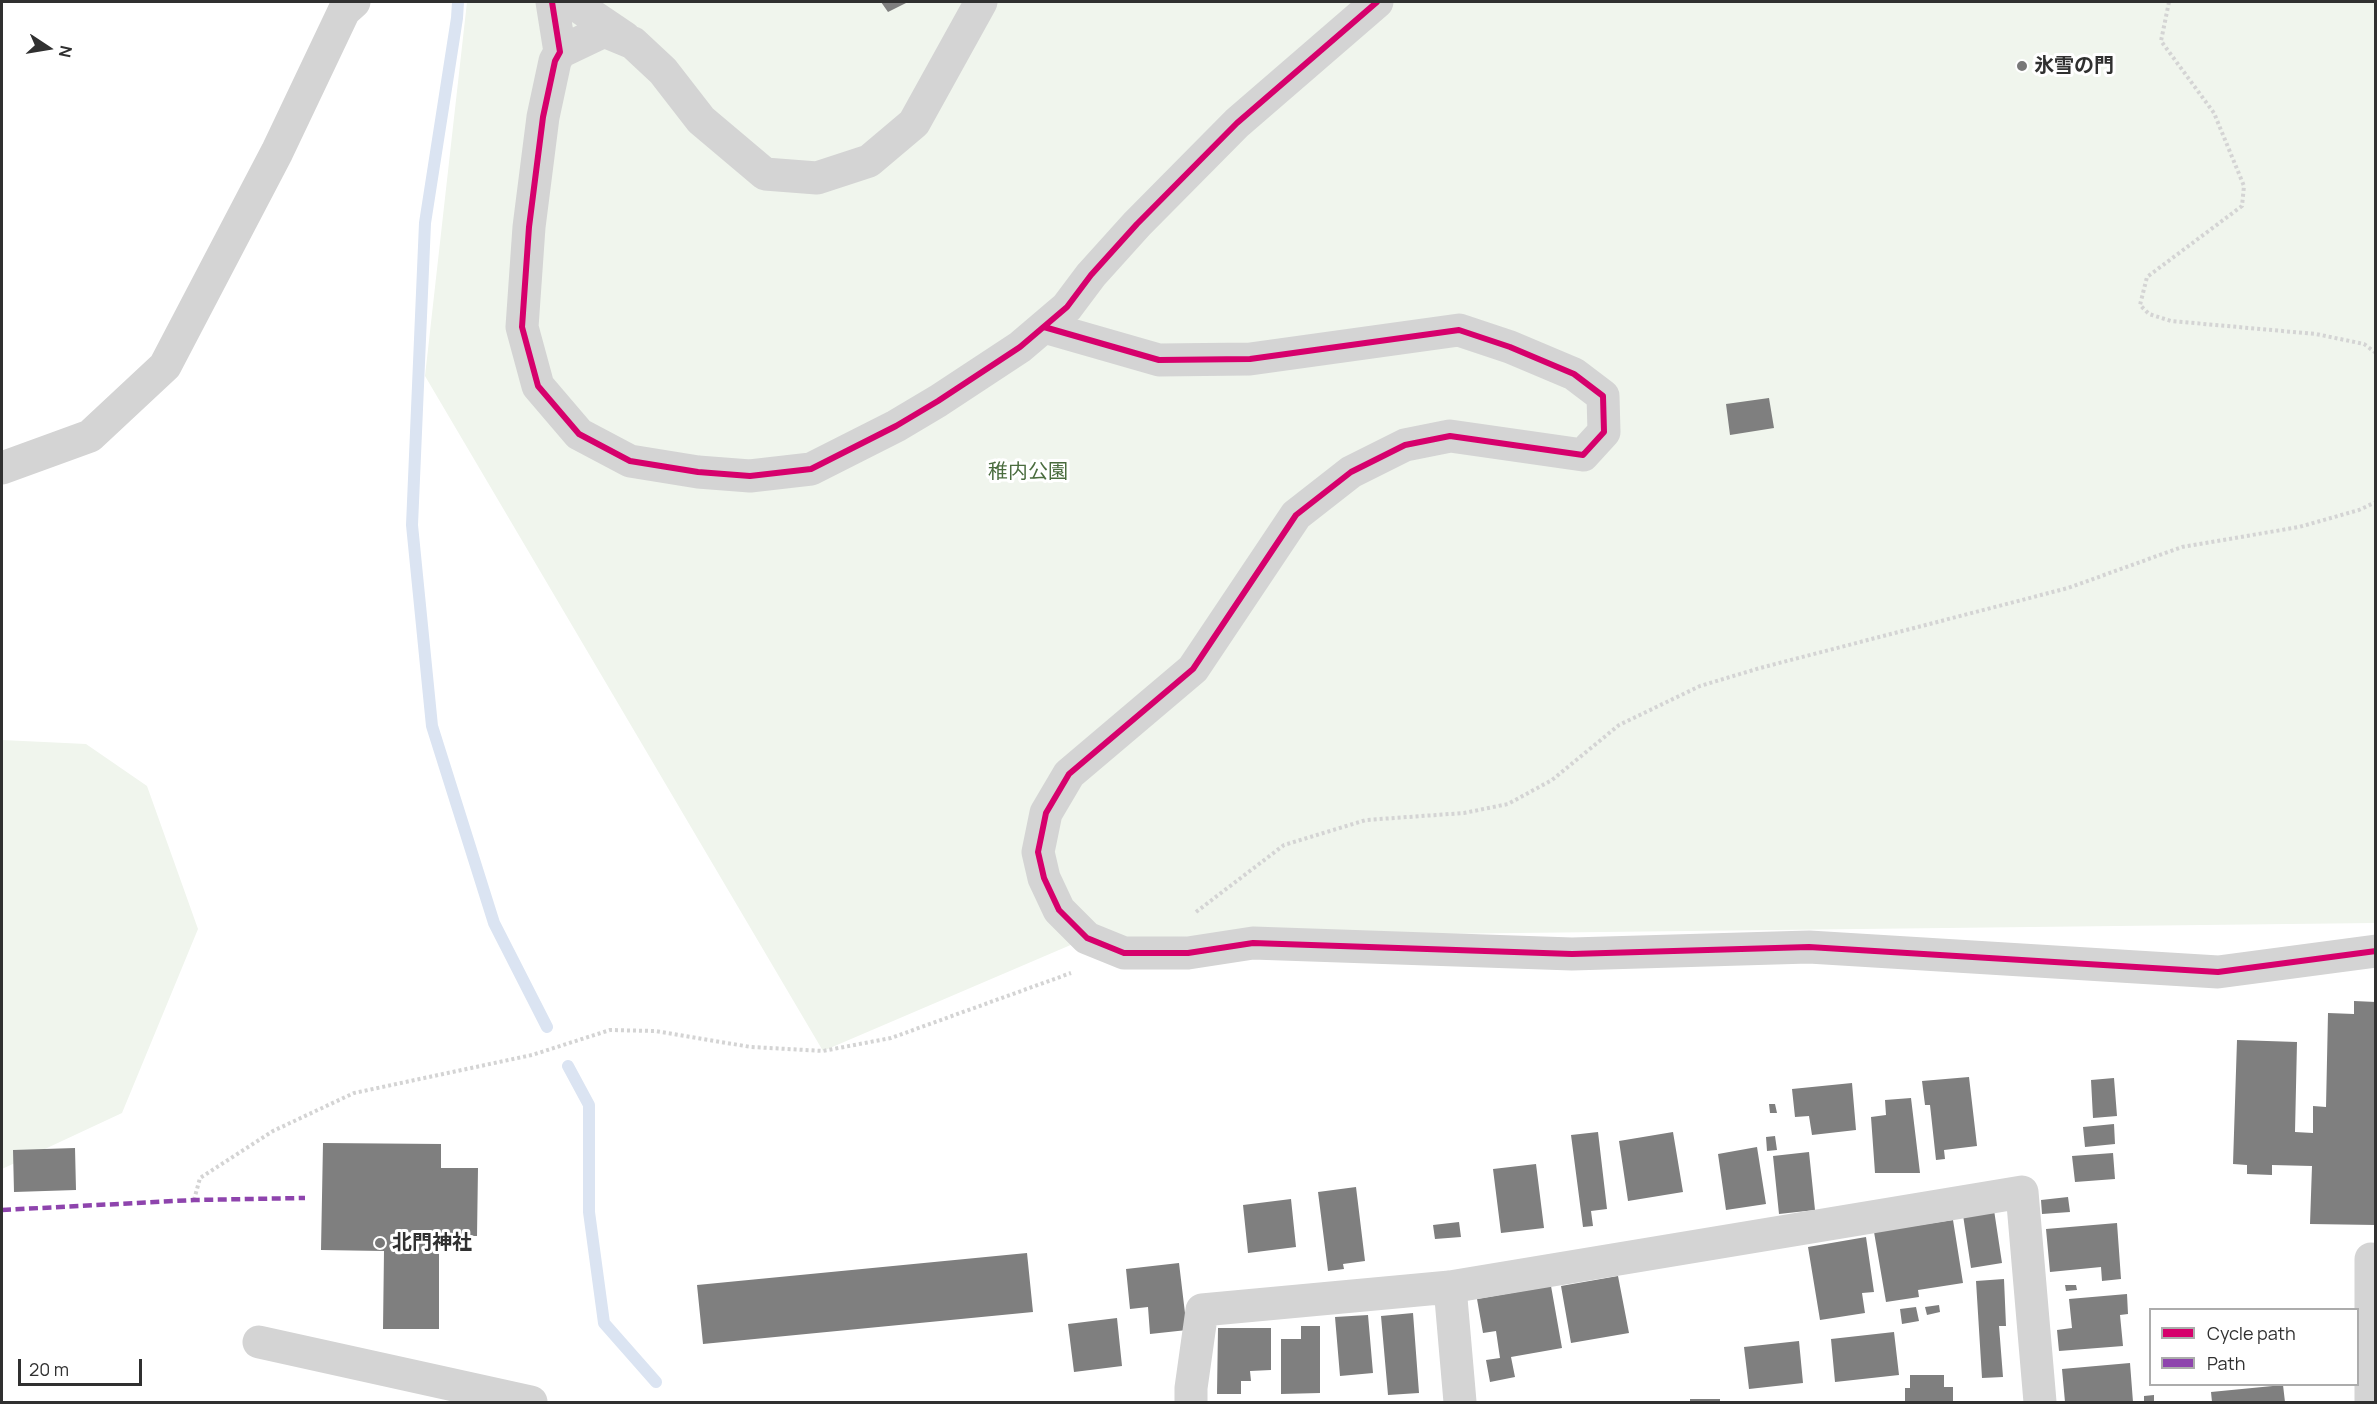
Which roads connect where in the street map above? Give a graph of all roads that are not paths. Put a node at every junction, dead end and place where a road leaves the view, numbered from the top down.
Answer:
1 (354, 2) edge
2 (552, 2) edge
3 (572, 2) edge
4 (981, 2) edge
5 (1377, 2) edge
6 (633, 43) junction
7 (560, 51) junction
8 (1044, 327) junction
9 (2, 468) edge
10 (2376, 951) edge
11 (2371, 1259) dead end
12 (1450, 1287) junction
13 (259, 1342) dead end
14 (531, 1402) edge
15 (1191, 1402) edge
16 (1460, 1402) edge
17 (2040, 1402) edge
18 (2371, 1402) edge

1 - 9 street
2 - 7 street
3 - 6 street
4 - 6 street
5 - 8 street
6 - 7 street
7 - 8 street
8 - 10 street
11 - 18 street
12 - 15 street
12 - 16 street
12 - 17 street
13 - 14 street

